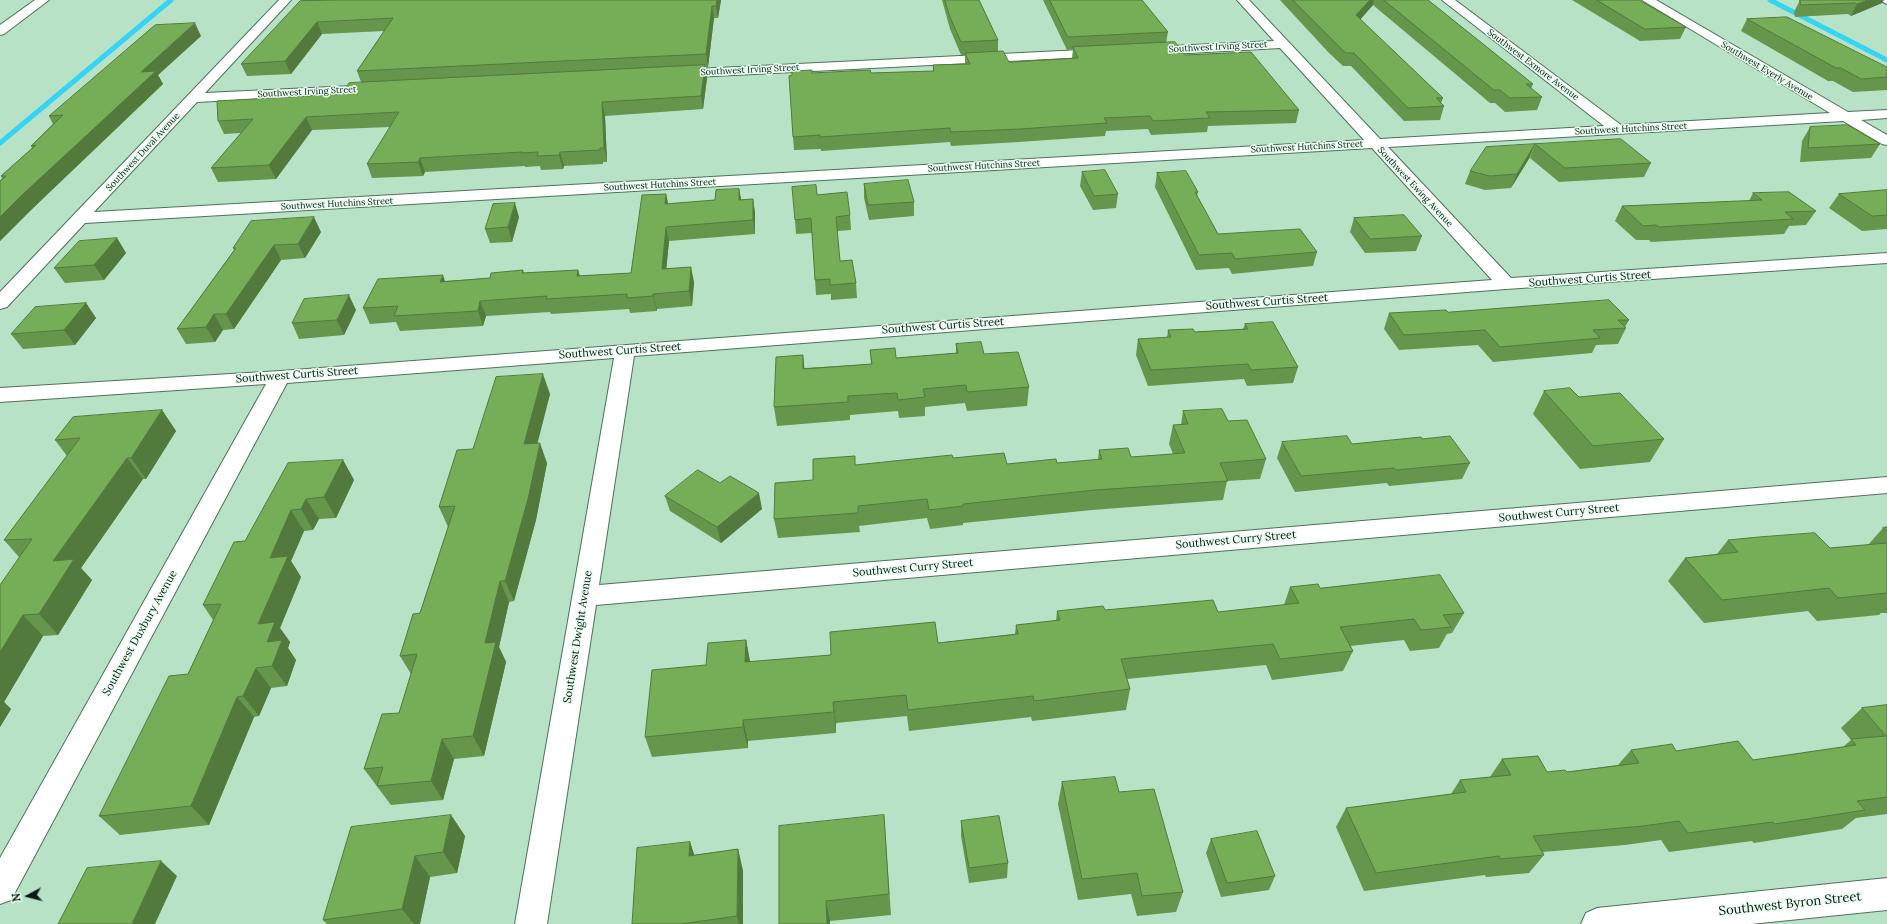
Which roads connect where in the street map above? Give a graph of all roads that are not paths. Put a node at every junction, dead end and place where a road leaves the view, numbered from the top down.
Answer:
1 (43, 0) edge
2 (1243, 0) edge
3 (1448, 0) edge
4 (1648, 0) edge
5 (284, 6) edge
6 (0, 30) edge
7 (1283, 44) junction
8 (1140, 51) edge
9 (1116, 52) edge
10 (663, 75) edge
11 (385, 88) edge
12 (194, 98) junction
13 (1887, 114) edge
14 (1844, 116) junction
15 (1618, 130) junction
16 (1887, 141) edge
17 (1374, 143) junction
18 (81, 218) junction
19 (1887, 258) edge
20 (1506, 284) junction
21 (0, 303) edge
22 (625, 350) junction
23 (280, 377) junction
24 (0, 395) edge
25 (1887, 485) edge
26 (585, 596) junction
27 (0, 889) edge
28 (1887, 894) edge
29 (531, 924) edge
30 (1597, 924) edge

1 - 6 street
2 - 7 street, Southwest Ewing Avenue
3 - 15 street, Southwest Exmore Avenue
4 - 14 street, Southwest Eyerly Avenue
5 - 12 street, Southwest Duval Avenue
7 - 8 street, Southwest Irving Street
7 - 17 street, Southwest Ewing Avenue
9 - 10 street, Southwest Irving Street
11 - 12 street, Southwest Irving Street
12 - 18 street, Southwest Duval Avenue
13 - 14 street, Southwest Hutchins Street
14 - 15 street, Southwest Hutchins Street
14 - 16 street, Southwest Eyerly Avenue
15 - 17 street, Southwest Hutchins Street
17 - 18 street, Southwest Hutchins Street
17 - 20 street, Southwest Ewing Avenue
18 - 21 street, Southwest Duval Avenue
19 - 20 street, Southwest Curtis Street
20 - 22 street, Southwest Curtis Street
22 - 23 street, Southwest Curtis Street
22 - 26 street, Southwest Dwight Avenue
23 - 24 street, Southwest Curtis Street
23 - 27 street, Southwest Duxbury Avenue
25 - 26 street, Southwest Curry Street
26 - 29 street, Southwest Dwight Avenue
28 - 30 street, Southwest Byron Street

